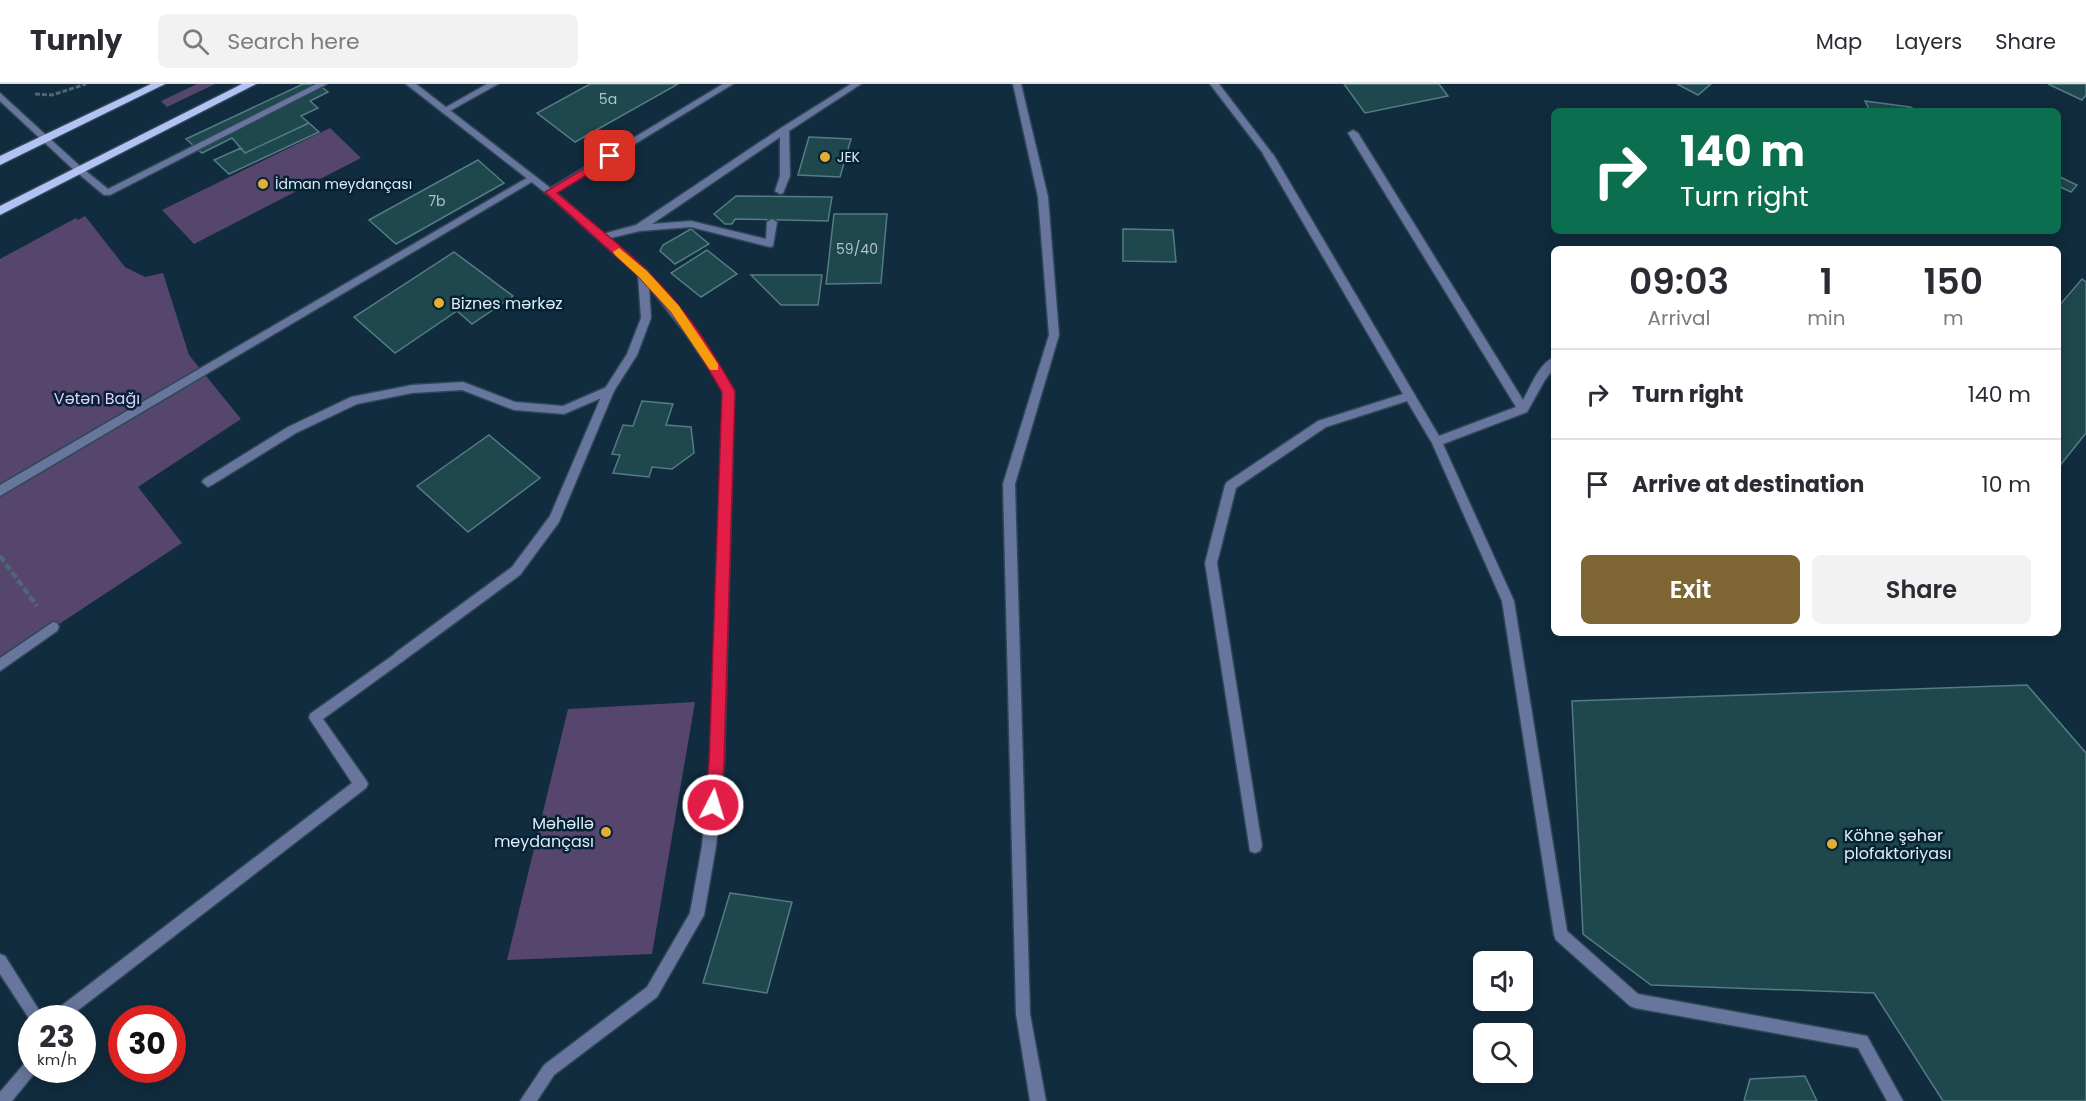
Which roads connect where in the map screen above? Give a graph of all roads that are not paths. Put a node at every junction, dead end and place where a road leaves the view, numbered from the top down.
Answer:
1 (160, 84) edge
2 (251, 84) edge
3 (323, 84) edge
4 (410, 84) edge
5 (494, 84) edge
6 (729, 84) edge
7 (857, 84) edge
8 (1017, 84) edge
9 (1215, 84) edge
10 (0, 96) edge
11 (445, 110) junction
12 (784, 130) junction
13 (1353, 133) dead end
14 (44, 139) junction
15 (0, 161) edge
16 (80, 170) junction
17 (532, 178) junction
18 (780, 191) dead end
19 (550, 192) junction
20 (0, 211) edge
21 (772, 222) dead end
22 (639, 228) junction
23 (602, 237) junction
24 (643, 274) junction
25 (1551, 364) edge
26 (609, 390) junction
27 (1409, 396) junction
28 (1523, 409) junction
29 (1437, 442) junction
30 (208, 482) dead end
31 (0, 491) edge
32 (53, 627) road end
33 (0, 664) edge
34 (1255, 846) dead end
35 (0, 961) edge
36 (29, 1005) edge
37 (74, 1005) edge
38 (18, 1082) edge
39 (2, 1101) edge
40 (528, 1101) edge
41 (1038, 1101) edge
42 (1895, 1101) edge

1 - 14 main road
2 - 16 main road
3 - 16 street
4 - 11 street
5 - 11 street
6 - 19 street
7 - 12 street
8 - 41 street
9 - 27 street
10 - 14 street
11 - 17 street
12 - 18 street
12 - 22 street
13 - 28 street
14 - 15 main road
14 - 16 street
16 - 20 main road
17 - 19 street
17 - 31 street
19 - 23 street
21 - 22 street
22 - 23 street
23 - 24 street
24 - 26 street
24 - 40 street
25 - 28 street
26 - 30 street
26 - 37 street
27 - 29 street
27 - 34 street
28 - 29 street
29 - 42 street
32 - 33 street
35 - 36 street
38 - 39 street

